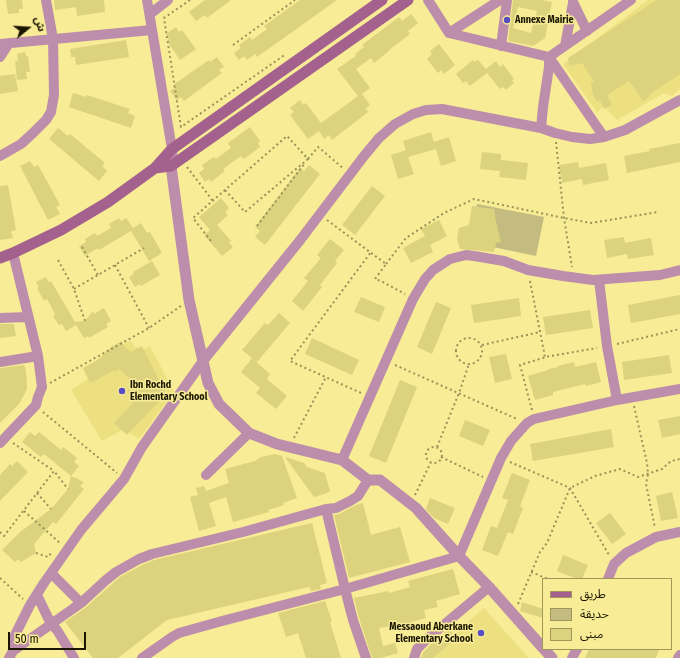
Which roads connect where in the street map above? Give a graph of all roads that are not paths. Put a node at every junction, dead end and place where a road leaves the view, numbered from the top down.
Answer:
1 (46, 0) edge
2 (147, 0) edge
3 (168, 0) edge
4 (382, 0) edge
5 (408, 0) edge
6 (428, 0) edge
7 (500, 0) edge
8 (507, 0) edge
9 (632, 0) edge
10 (572, 1) edge
11 (150, 14) junction
12 (152, 30) junction
13 (587, 31) junction
14 (449, 33) junction
15 (53, 39) junction
16 (5, 44) edge
17 (501, 46) junction
18 (565, 46) junction
19 (0, 57) edge
20 (549, 57) junction
21 (680, 100) edge
22 (541, 128) junction
23 (604, 137) junction
24 (172, 149) junction
25 (0, 156) edge
26 (171, 166) junction
27 (155, 168) junction
28 (13, 253) junction
29 (0, 258) edge
30 (680, 270) edge
31 (599, 280) junction
32 (28, 317) junction
33 (0, 318) edge
34 (38, 356) junction
35 (203, 361) junction
36 (0, 362) edge
37 (680, 389) edge
38 (617, 400) junction
39 (248, 433) junction
40 (3, 441) edge
41 (342, 460) junction
42 (206, 475) dead end
43 (368, 480) junction
44 (326, 509) junction
45 (680, 532) edge
46 (459, 556) junction
47 (51, 572) junction
48 (608, 578) edge
49 (489, 587) junction
50 (345, 589) junction
51 (37, 595) junction
52 (81, 603) junction
53 (51, 624) junction
54 (542, 646) edge
55 (546, 650) edge
56 (11, 655) edge
57 (680, 655) edge
58 (74, 658) edge
59 (142, 658) edge
60 (366, 658) edge
61 (414, 658) edge
62 (552, 658) edge
63 (678, 658) edge

1 - 15 street
2 - 11 street
3 - 11 street
4 - 24 main road
5 - 26 main road
6 - 14 street
7 - 14 street
8 - 17 street
9 - 13 street
10 - 13 street
10 - 18 street
11 - 12 street
12 - 15 street
12 - 24 street
13 - 18 street
14 - 17 street
15 - 16 street
15 - 25 street
16 - 19 street
17 - 20 street
18 - 20 street
20 - 22 street
20 - 23 street
21 - 23 street
22 - 23 street
22 - 35 street
24 - 26 street
24 - 27 main road
26 - 27 main road
26 - 35 street
27 - 28 main road
28 - 29 main road
28 - 32 street
30 - 31 street
31 - 38 street
31 - 41 street
32 - 33 street
32 - 34 street
34 - 36 street
34 - 40 street
35 - 39 street
35 - 47 street
37 - 38 street
38 - 46 street
39 - 41 street
39 - 42 street
41 - 43 street
43 - 44 street
43 - 46 street
44 - 50 street
44 - 52 street
45 - 48 street
46 - 49 street
46 - 50 street
47 - 51 street
47 - 52 street
49 - 54 street
49 - 61 street
50 - 59 street
50 - 60 street
51 - 53 street
51 - 56 street
52 - 53 street
53 - 56 street
53 - 58 street
55 - 62 street
57 - 63 street

